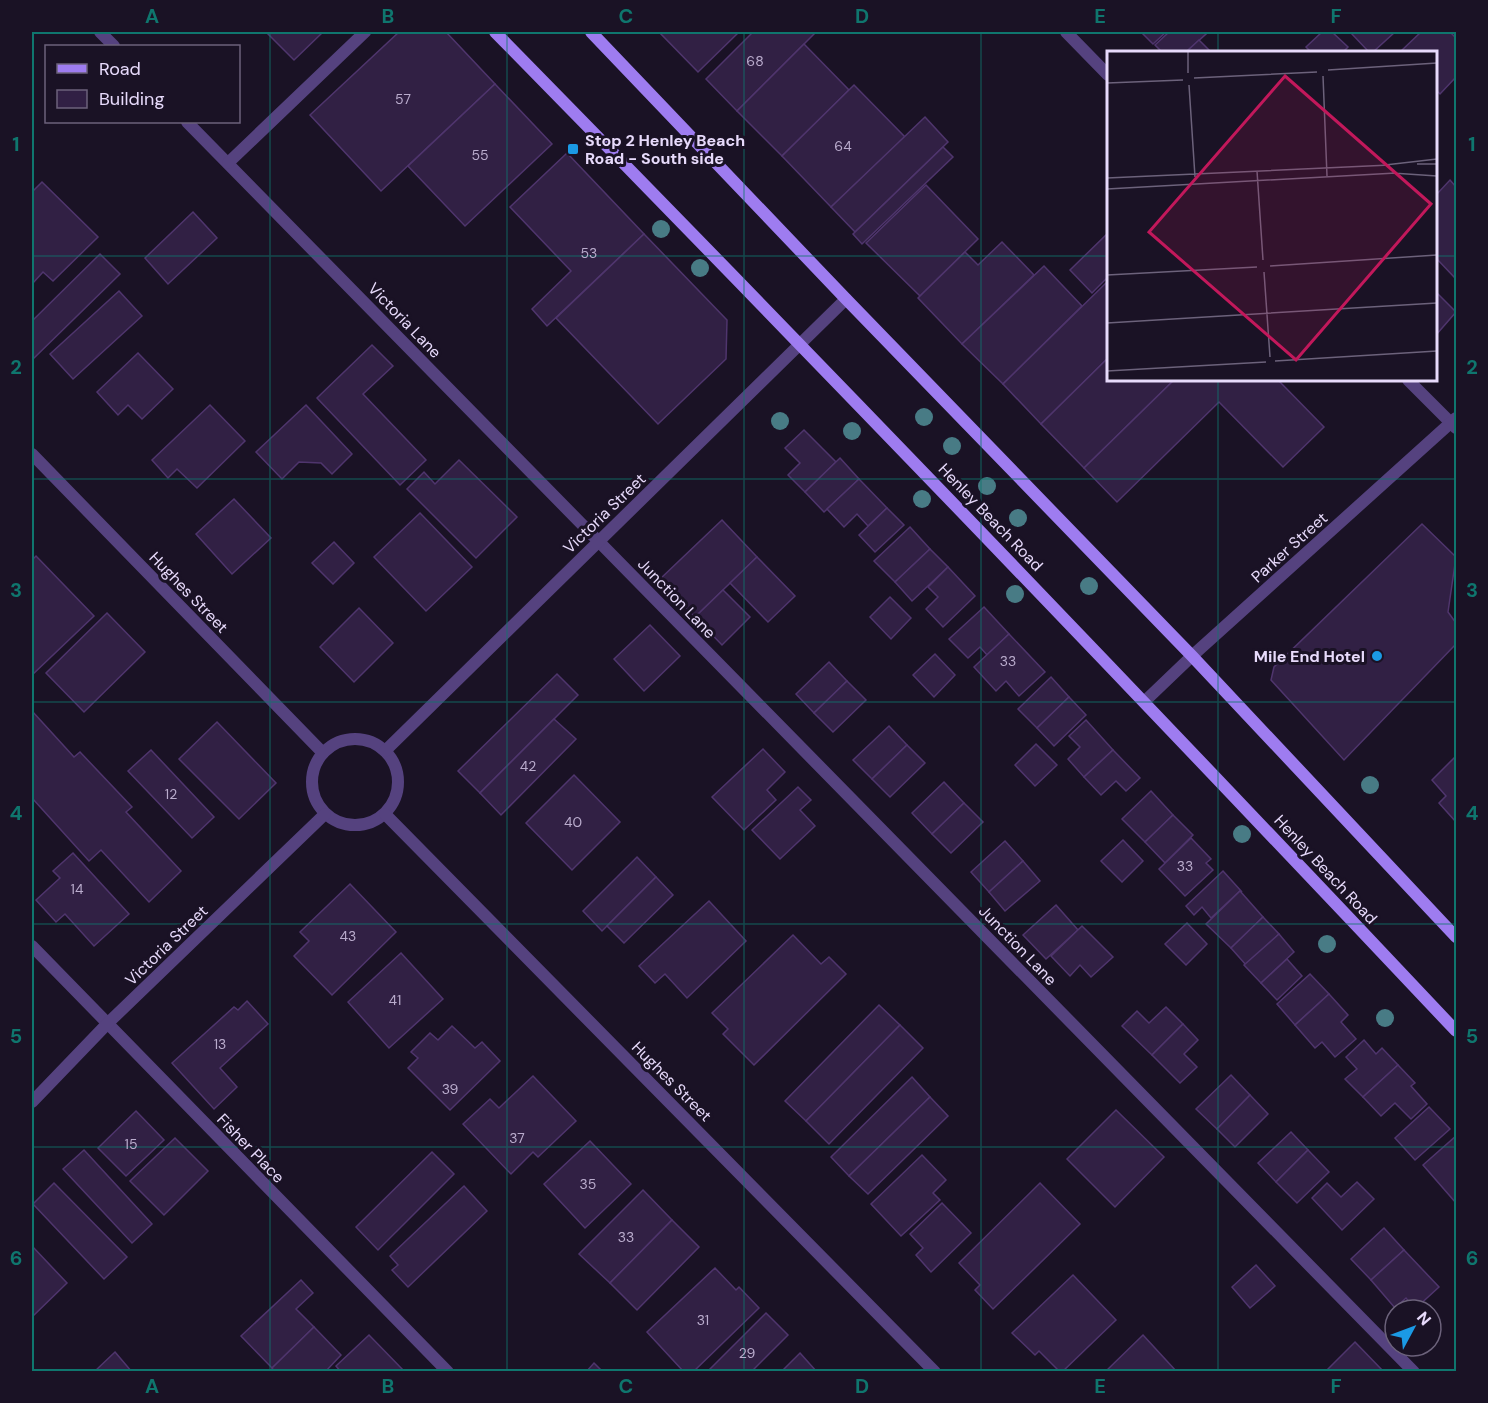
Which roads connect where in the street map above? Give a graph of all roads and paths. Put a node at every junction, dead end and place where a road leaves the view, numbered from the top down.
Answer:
1 (100, 32) edge
2 (365, 32) edge
3 (495, 32) edge
4 (591, 32) edge
5 (1066, 32) edge
6 (113, 45) edge
7 (1107, 74) edge
8 (188, 123) edge
9 (228, 164) junction
10 (846, 298) junction
11 (801, 343) junction
12 (1409, 381) edge
13 (1455, 423) edge
14 (32, 454) edge
15 (599, 542) junction
16 (1192, 656) junction
17 (1145, 701) junction
18 (386, 751) junction
19 (323, 753) junction
20 (325, 814) junction
21 (385, 814) junction
22 (1456, 937) edge
23 (32, 946) edge
24 (107, 1024) junction
25 (1456, 1031) edge
26 (32, 1102) edge
27 (448, 1371) edge
28 (935, 1371) edge
29 (1414, 1371) edge

1 - 6 street
2 - 9 street
3 - 11 main road, Henley Beach Road
4 - 10 main road
5 - 7 street
8 - 9 street, Victoria Lane
9 - 15 street, Victoria Lane
10 - 11 street, Victoria Street
10 - 16 main road
11 - 15 street, Victoria Street
11 - 17 main road, Henley Beach Road
12 - 13 street
13 - 16 street, Parker Street
14 - 19 street, Hughes Street
15 - 18 street, Victoria Street
15 - 29 street, Junction Lane
16 - 17 street, Parker Street
16 - 22 main road
17 - 25 main road, Henley Beach Road
18 - 19 street
18 - 21 street
19 - 20 street
20 - 21 street
20 - 24 street, Victoria Street
21 - 28 street, Hughes Street
23 - 24 street, Fisher Place
24 - 26 street, Victoria Street
24 - 27 street, Fisher Place

